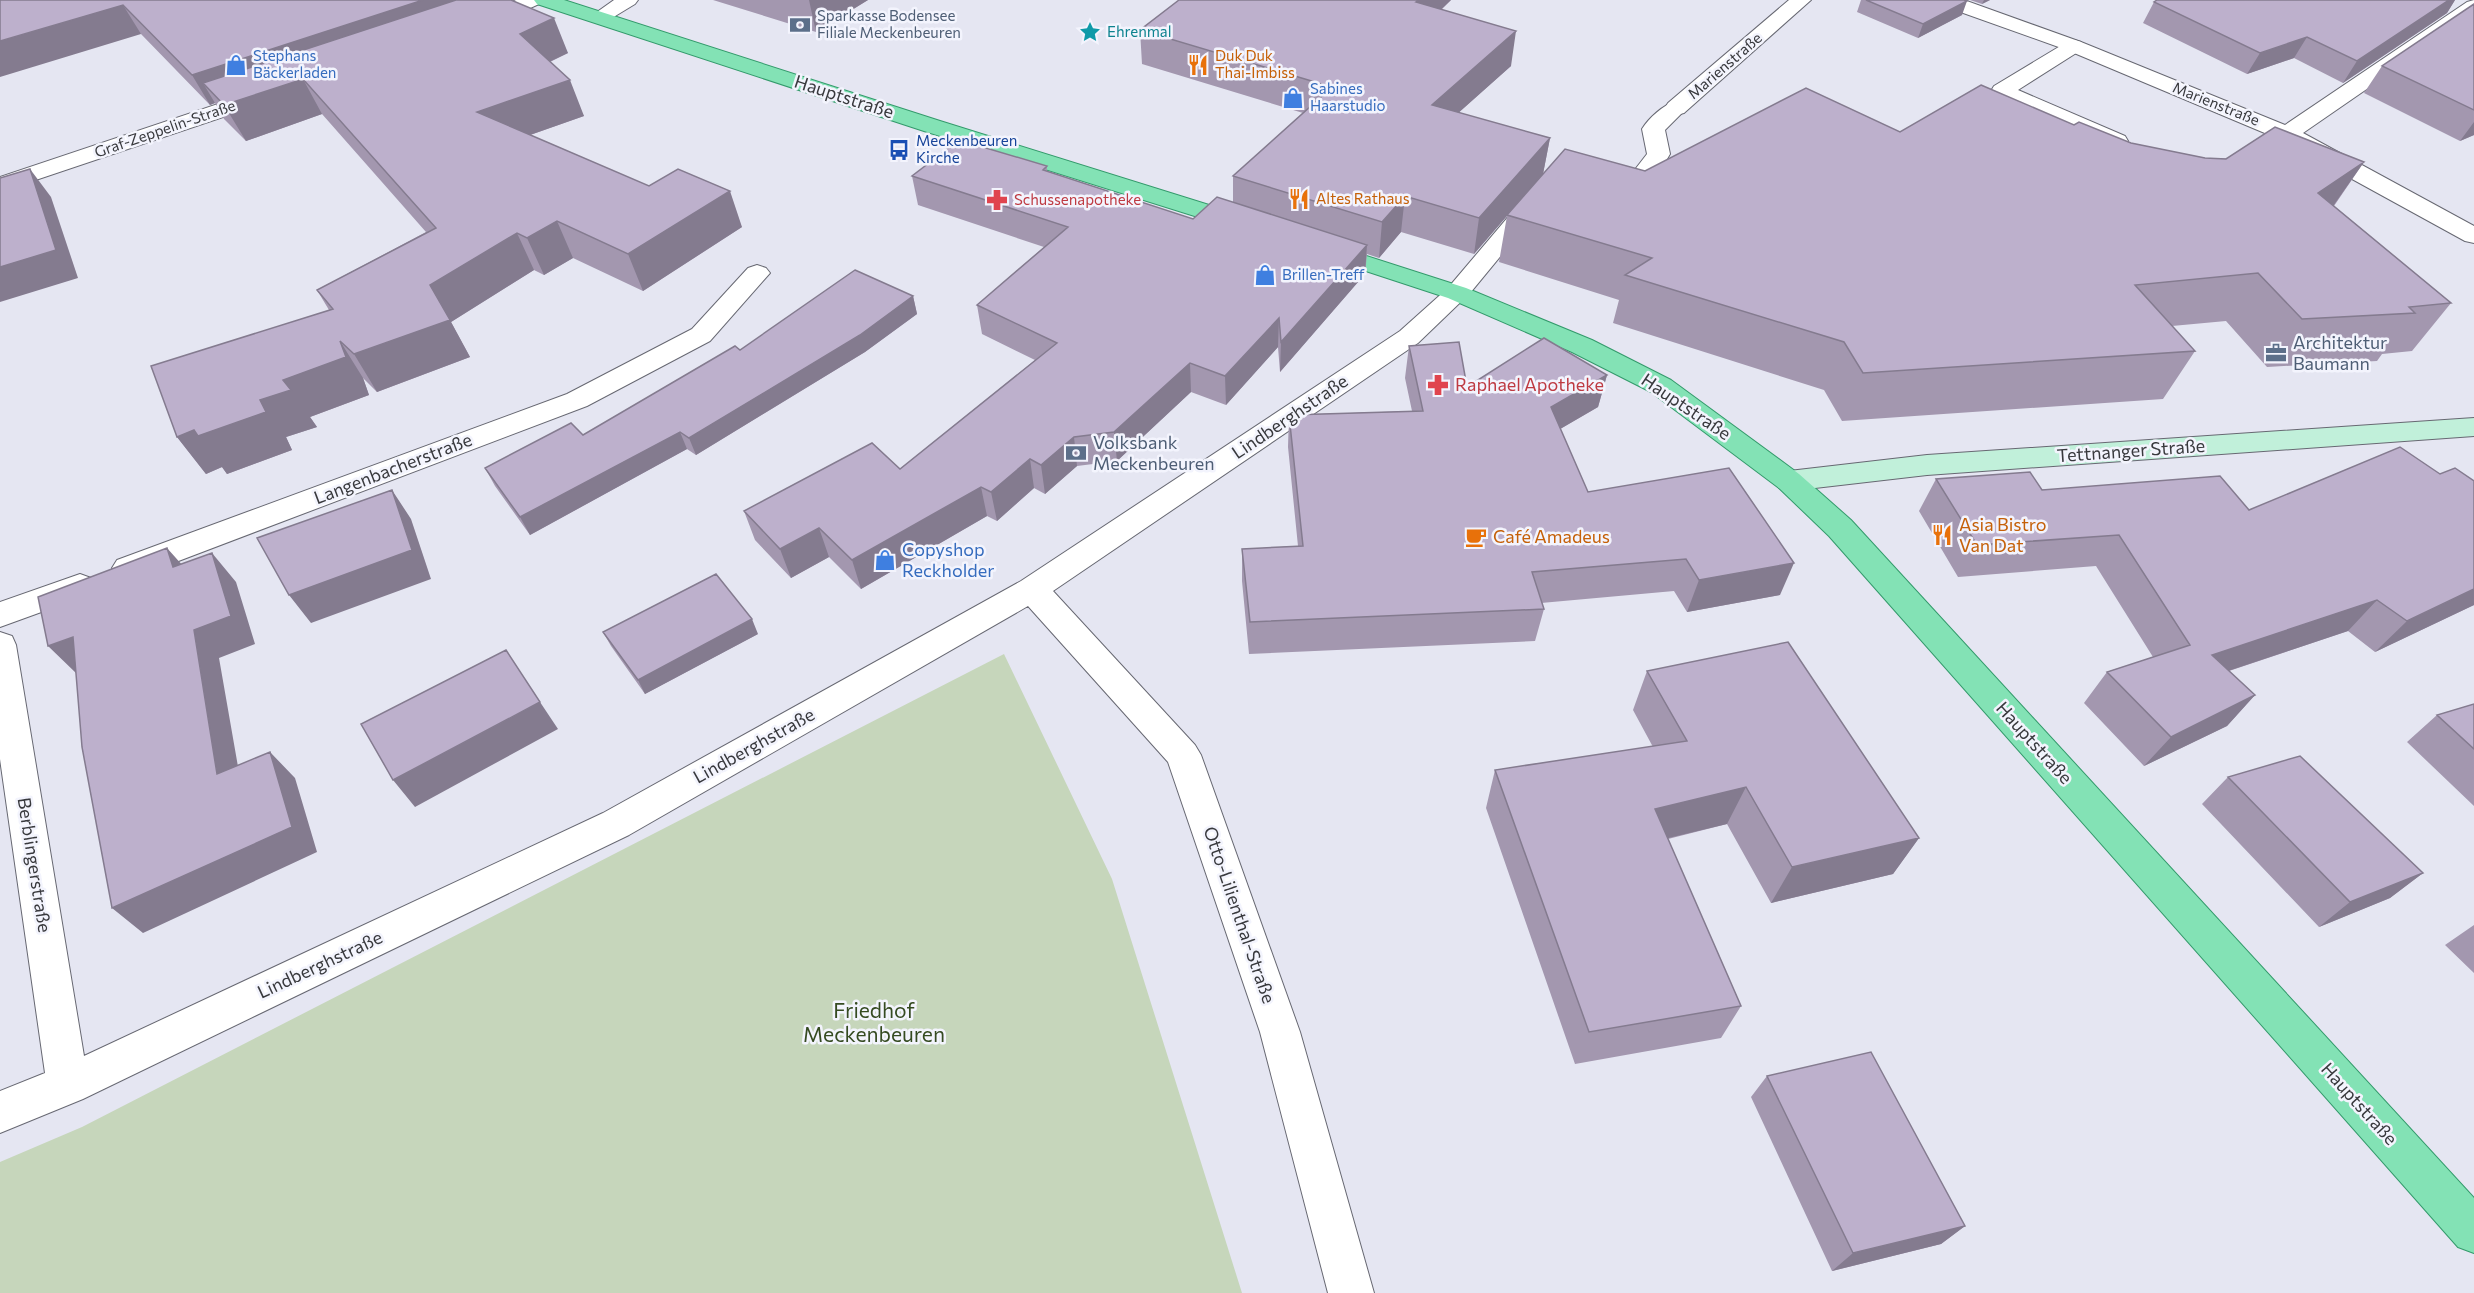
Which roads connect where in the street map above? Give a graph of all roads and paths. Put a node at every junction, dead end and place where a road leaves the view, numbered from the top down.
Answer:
1 (532, 0) edge
2 (544, 0) edge
3 (628, 0) edge
4 (1801, 0) edge
5 (1945, 0) edge
6 (2469, 14) edge
7 (600, 17) junction
8 (462, 30) edge
9 (2074, 46) junction
10 (282, 90) edge
11 (2287, 134) junction
12 (2138, 150) edge
13 (1551, 182) edge
14 (1588, 182) edge
15 (0, 185) edge
16 (1269, 232) edge
17 (2474, 236) edge
18 (1300, 242) edge
19 (757, 273) dead end
20 (1457, 292) junction
21 (2474, 427) edge
22 (1789, 481) junction
23 (1032, 589) junction
24 (0, 615) edge
25 (0, 645) edge
26 (68, 1085) junction
27 (0, 1112) edge
28 (2474, 1231) edge
29 (1351, 1293) edge

1 - 8 street
2 - 7 main road, Hauptstraße
3 - 7 street
4 - 14 street, Marienstraße
5 - 9 street, Marienstraße
6 - 11 street
7 - 16 main road, Hauptstraße
9 - 11 street, Marienstraße
9 - 12 street
10 - 15 street, Graf-Zeppelin-Straße
11 - 17 street, Marienstraße
13 - 20 street, Lindberghstraße
18 - 20 main road, Hauptstraße
19 - 24 street, Langenbacherstraße
20 - 22 main road, Hauptstraße
20 - 23 street, Lindberghstraße
21 - 22 main road, Tettnanger Straße
22 - 28 main road, Hauptstraße
23 - 26 street, Lindberghstraße
23 - 29 street, Otto-Lilienthal-Straße
25 - 26 street, Berblingerstraße
26 - 27 street, Lindberghstraße

